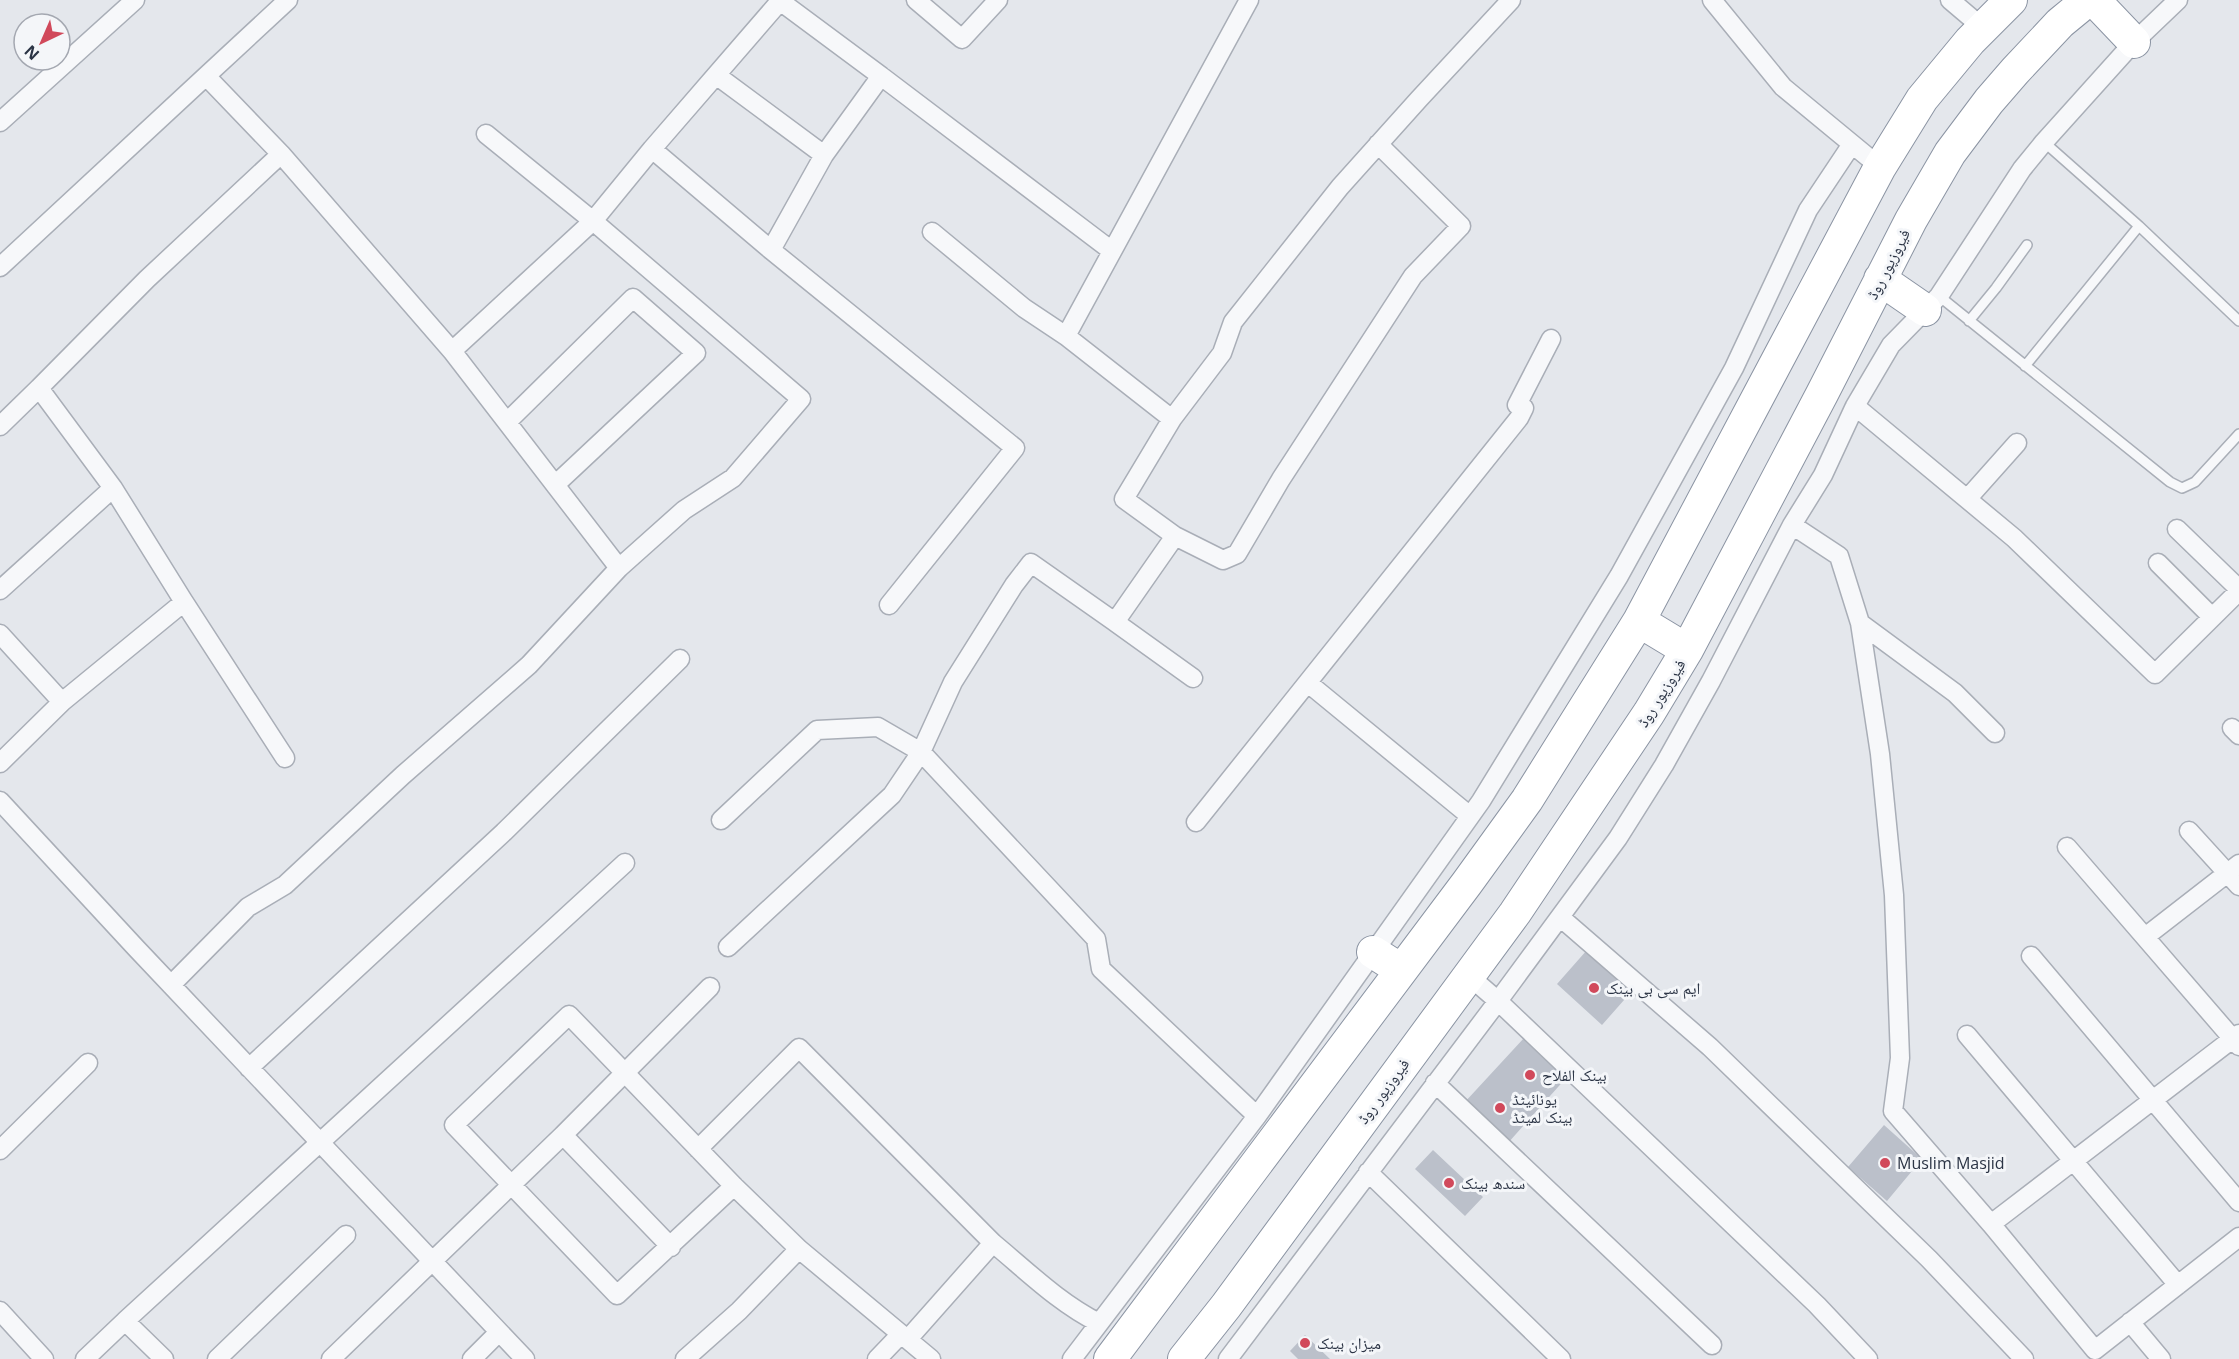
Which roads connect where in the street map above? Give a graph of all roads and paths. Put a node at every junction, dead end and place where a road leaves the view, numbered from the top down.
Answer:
1 (135, 0) edge
2 (288, 0) edge
3 (781, 0) edge
4 (916, 0) edge
5 (998, 0) edge
6 (1249, 0) edge
7 (1511, 0) edge
8 (1712, 0) edge
9 (1950, 0) edge
10 (2011, 0) edge
11 (2088, 0) edge
12 (2094, 0) edge
13 (2178, 0) edge
14 (1983, 28) junction
15 (2134, 42) junction
16 (716, 75) junction
17 (206, 76) junction
18 (881, 76) junction
19 (0, 122) edge
20 (486, 134) dead end
21 (2044, 142) junction
22 (1378, 144) junction
23 (1852, 144) junction
24 (652, 149) junction
25 (281, 154) junction
26 (824, 155) junction
27 (1880, 168) junction
28 (593, 221) junction
29 (2139, 226) junction
30 (932, 232) dead end
31 (2027, 245) dead end
32 (771, 250) junction
33 (1112, 250) junction
34 (0, 267) edge
35 (1880, 279) junction
36 (1932, 303) junction
37 (1969, 321) junction
38 (2239, 321) edge
39 (1066, 336) junction
40 (1551, 339) dead end
41 (452, 351) junction
42 (2025, 366) junction
43 (39, 388) junction
44 (1855, 406) junction
45 (1172, 419) junction
46 (507, 422) junction
47 (0, 426) edge
48 (2239, 434) edge
49 (2017, 444) dead end
50 (555, 485) junction
51 (113, 488) junction
52 (1968, 498) junction
53 (1792, 525) junction
54 (2177, 529) dead end
55 (1175, 536) junction
56 (2158, 563) dead end
57 (619, 568) junction
58 (0, 590) edge
59 (2239, 590) edge
60 (184, 602) junction
61 (889, 605) dead end
62 (2212, 617) junction
63 (1639, 621) junction
64 (1115, 622) junction
65 (1860, 623) junction
66 (0, 634) edge
67 (1687, 650) junction
68 (680, 660) dead end
69 (1193, 678) dead end
70 (1308, 683) junction
71 (62, 702) junction
72 (1995, 733) dead end
73 (921, 752) junction
74 (285, 758) dead end
75 (0, 763) edge
76 (0, 801) edge
77 (1470, 816) junction
78 (721, 820) dead end
79 (1196, 822) dead end
80 (2189, 831) dead end
81 (2067, 847) dead end
82 (625, 863) dead end
83 (2235, 874) edge
84 (1560, 917) junction
85 (2145, 937) junction
86 (729, 947) dead end
87 (1373, 952) junction
88 (2031, 956) dead end
89 (1401, 970) junction
90 (1468, 975) junction
91 (171, 985) junction
92 (710, 987) dead end
93 (1498, 1001) junction
94 (1967, 1035) dead end
95 (2237, 1040) edge
96 (88, 1063) dead end
97 (249, 1068) junction
98 (624, 1072) junction
99 (1435, 1083) junction
100 (2153, 1100) junction
101 (1257, 1116) junction
102 (563, 1135) junction
103 (321, 1143) junction
104 (698, 1149) junction
105 (0, 1150) edge
106 (2074, 1160) junction
107 (1368, 1172) junction
108 (511, 1184) junction
109 (734, 1186) junction
110 (2239, 1202) edge
111 (1991, 1224) junction
112 (346, 1235) dead end
113 (2239, 1237) edge
114 (993, 1243) junction
115 (671, 1247) junction
116 (799, 1249) junction
117 (432, 1261) junction
118 (2178, 1285) junction
119 (0, 1311) edge
120 (125, 1321) junction
121 (2130, 1322) junction
122 (1099, 1323) junction
123 (499, 1332) junction
124 (904, 1337) junction
125 (1712, 1345) dead end
126 (44, 1359) edge
127 (85, 1359) edge
128 (164, 1359) edge
129 (217, 1359) edge
130 (331, 1359) edge
131 (472, 1359) edge
132 (525, 1359) edge
133 (685, 1359) edge
134 (878, 1359) edge
135 (931, 1359) edge
136 (1072, 1359) edge
137 (1110, 1359) edge
138 (1184, 1359) edge
139 (1228, 1359) edge
140 (1562, 1359) edge
141 (1868, 1359) edge
142 (2024, 1359) edge
143 (2161, 1359) edge

1 - 19 street
2 - 17 street
3 - 16 street
3 - 18 street
4 - 5 street
6 - 33 street
7 - 22 street
8 - 23 street
9 - 14 street
10 - 14 highway
11 - 35 highway, فیروزپور روڈ
12 - 15 highway
13 - 15 street
14 - 27 highway
15 - 21 street
16 - 24 street
16 - 26 street
17 - 25 street
17 - 34 street
18 - 26 street
18 - 33 street
20 - 28 street
21 - 29 lane
21 - 36 street
22 - 45 street
22 - 55 street
23 - 27 street
23 - 77 street
24 - 28 street
24 - 32 street
25 - 41 street
25 - 43 street
26 - 32 street
27 - 63 highway
28 - 41 street
28 - 57 street
29 - 38 lane
29 - 42 lane
30 - 39 street
31 - 37 lane
32 - 61 street
33 - 39 street
35 - 36 highway
35 - 67 highway, فیروزپور روڈ
36 - 37 lane
36 - 44 street
37 - 42 lane
39 - 45 street
40 - 70 street
41 - 46 street
42 - 48 lane
43 - 47 street
43 - 51 street
44 - 52 street
44 - 53 street
45 - 55 street
46 - 50 street
46 - 50 street
49 - 52 street
50 - 57 street
51 - 58 street
51 - 60 street
52 - 62 street
53 - 65 street
53 - 84 street
54 - 59 street
55 - 64 street
56 - 62 street
57 - 91 street
59 - 62 street
60 - 71 street
60 - 74 street
63 - 67 highway
63 - 89 highway
64 - 69 street
64 - 73 street
65 - 72 street
65 - 111 street
66 - 71 street
67 - 90 highway, فیروزپور روڈ
68 - 97 street
70 - 77 street
70 - 79 street
71 - 75 street
73 - 78 street
73 - 86 street
73 - 101 street
76 - 91 street
77 - 87 street
80 - 83 street
81 - 85 street
82 - 103 street
83 - 85 street
84 - 93 street
84 - 142 street
85 - 95 street
87 - 89 highway
87 - 101 street
88 - 100 street
89 - 137 highway
90 - 93 street
90 - 138 highway, فیروزپور روڈ
91 - 97 street
92 - 98 street
93 - 99 street
93 - 141 street
94 - 106 street
95 - 100 street
96 - 105 street
97 - 103 street
98 - 102 street
98 - 104 street
98 - 108 street
99 - 107 street
99 - 125 street
100 - 106 street
100 - 110 street
101 - 122 street
102 - 108 street
102 - 115 street
103 - 117 street
103 - 120 street
104 - 109 street
104 - 114 street
106 - 111 street
106 - 118 street
107 - 139 street
107 - 140 street
108 - 115 street
108 - 117 street
109 - 115 street
109 - 116 street
111 - 121 street
112 - 129 street
113 - 118 street
114 - 122 street
114 - 124 street
116 - 124 street
116 - 133 street
117 - 123 street
117 - 130 street
118 - 121 street
119 - 126 street
120 - 127 street
120 - 128 street
121 - 143 street
122 - 136 street
123 - 131 street
123 - 132 street
124 - 134 street
124 - 135 street

